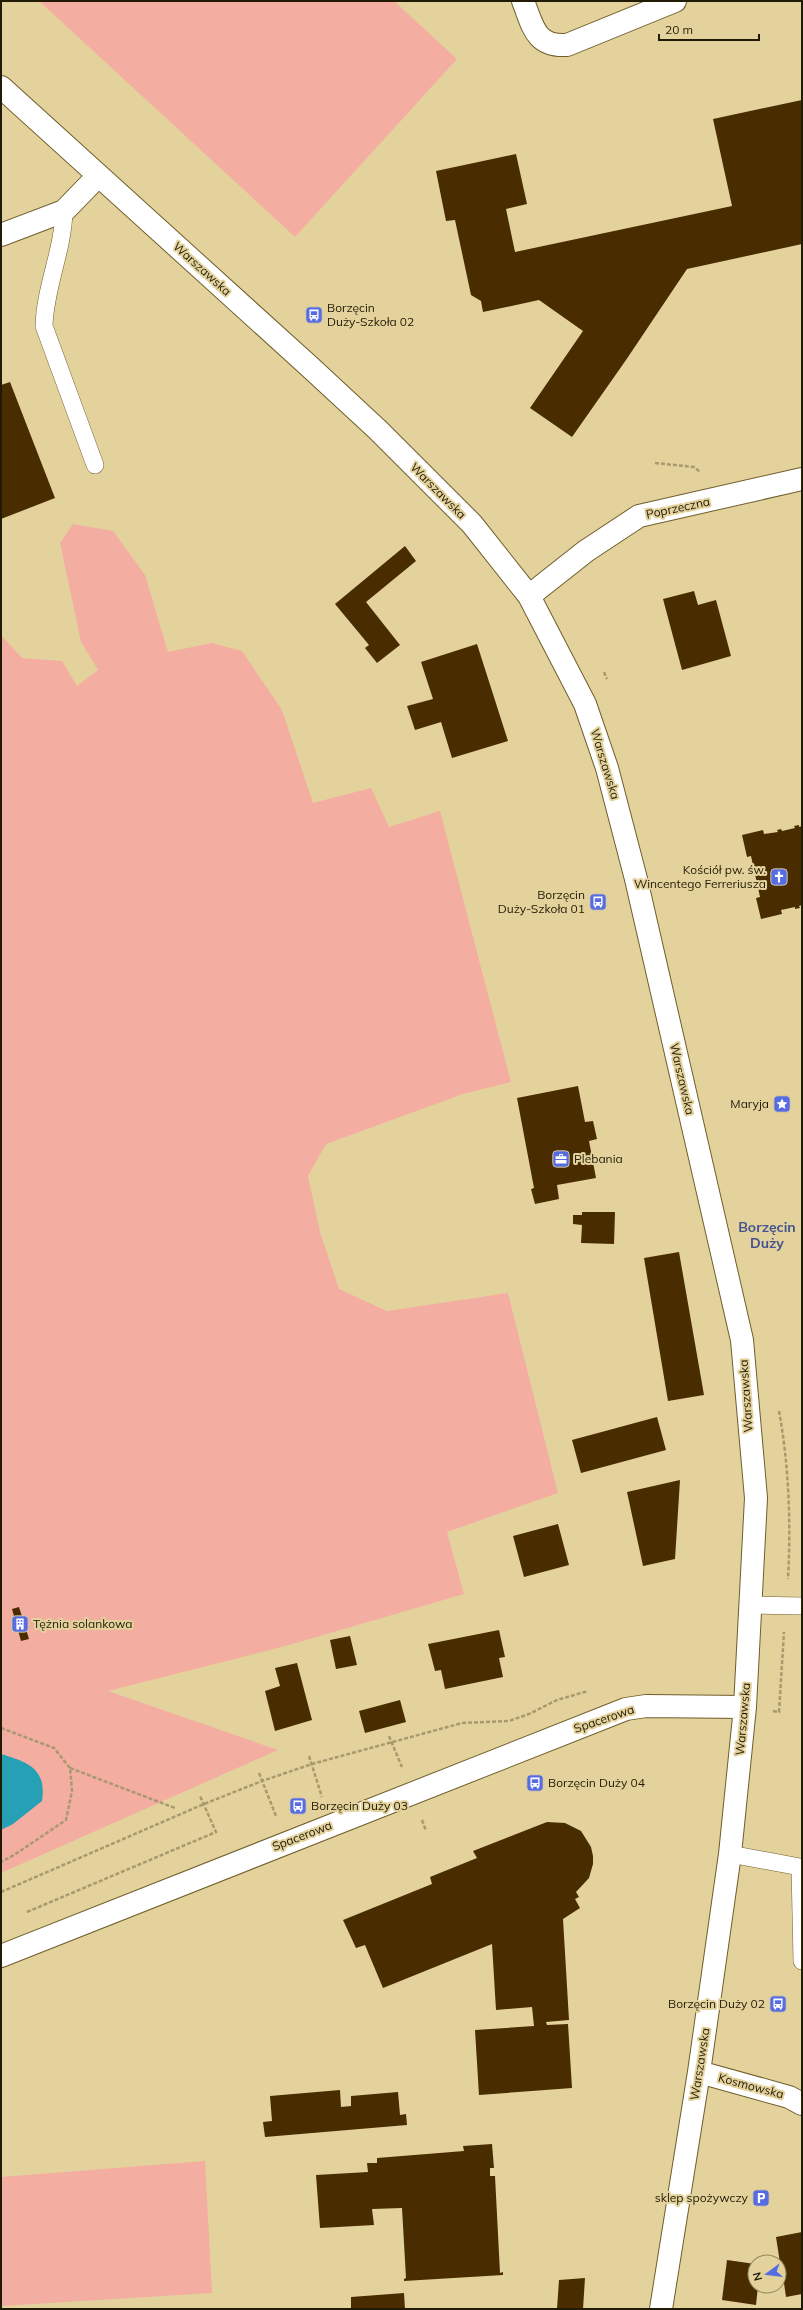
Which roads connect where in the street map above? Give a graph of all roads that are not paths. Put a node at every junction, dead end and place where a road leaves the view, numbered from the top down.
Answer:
1 (523, 1) edge
2 (675, 1) edge
3 (1, 86) edge
4 (98, 176) junction
5 (64, 211) junction
6 (1, 235) edge
7 (95, 465) dead end
8 (802, 479) edge
9 (529, 596) junction
10 (750, 1605) junction
11 (802, 1606) edge
12 (745, 1707) junction
13 (730, 1854) junction
14 (1, 1956) edge
15 (802, 1961) edge
16 (699, 2072) junction
17 (802, 2104) edge
18 (661, 2309) edge

1 - 2 main road
3 - 4 main road, Warszawska
4 - 5 main road
4 - 9 main road, Warszawska
5 - 6 main road
5 - 7 lane
8 - 9 main road, Poprzeczna
9 - 10 main road, Warszawska
10 - 11 lane
10 - 12 main road, Warszawska
12 - 13 main road, Warszawska
12 - 14 main road, Spacerowa
13 - 15 lane
13 - 16 main road, Warszawska
16 - 17 main road, Kosmowska
16 - 18 main road, Warszawska

